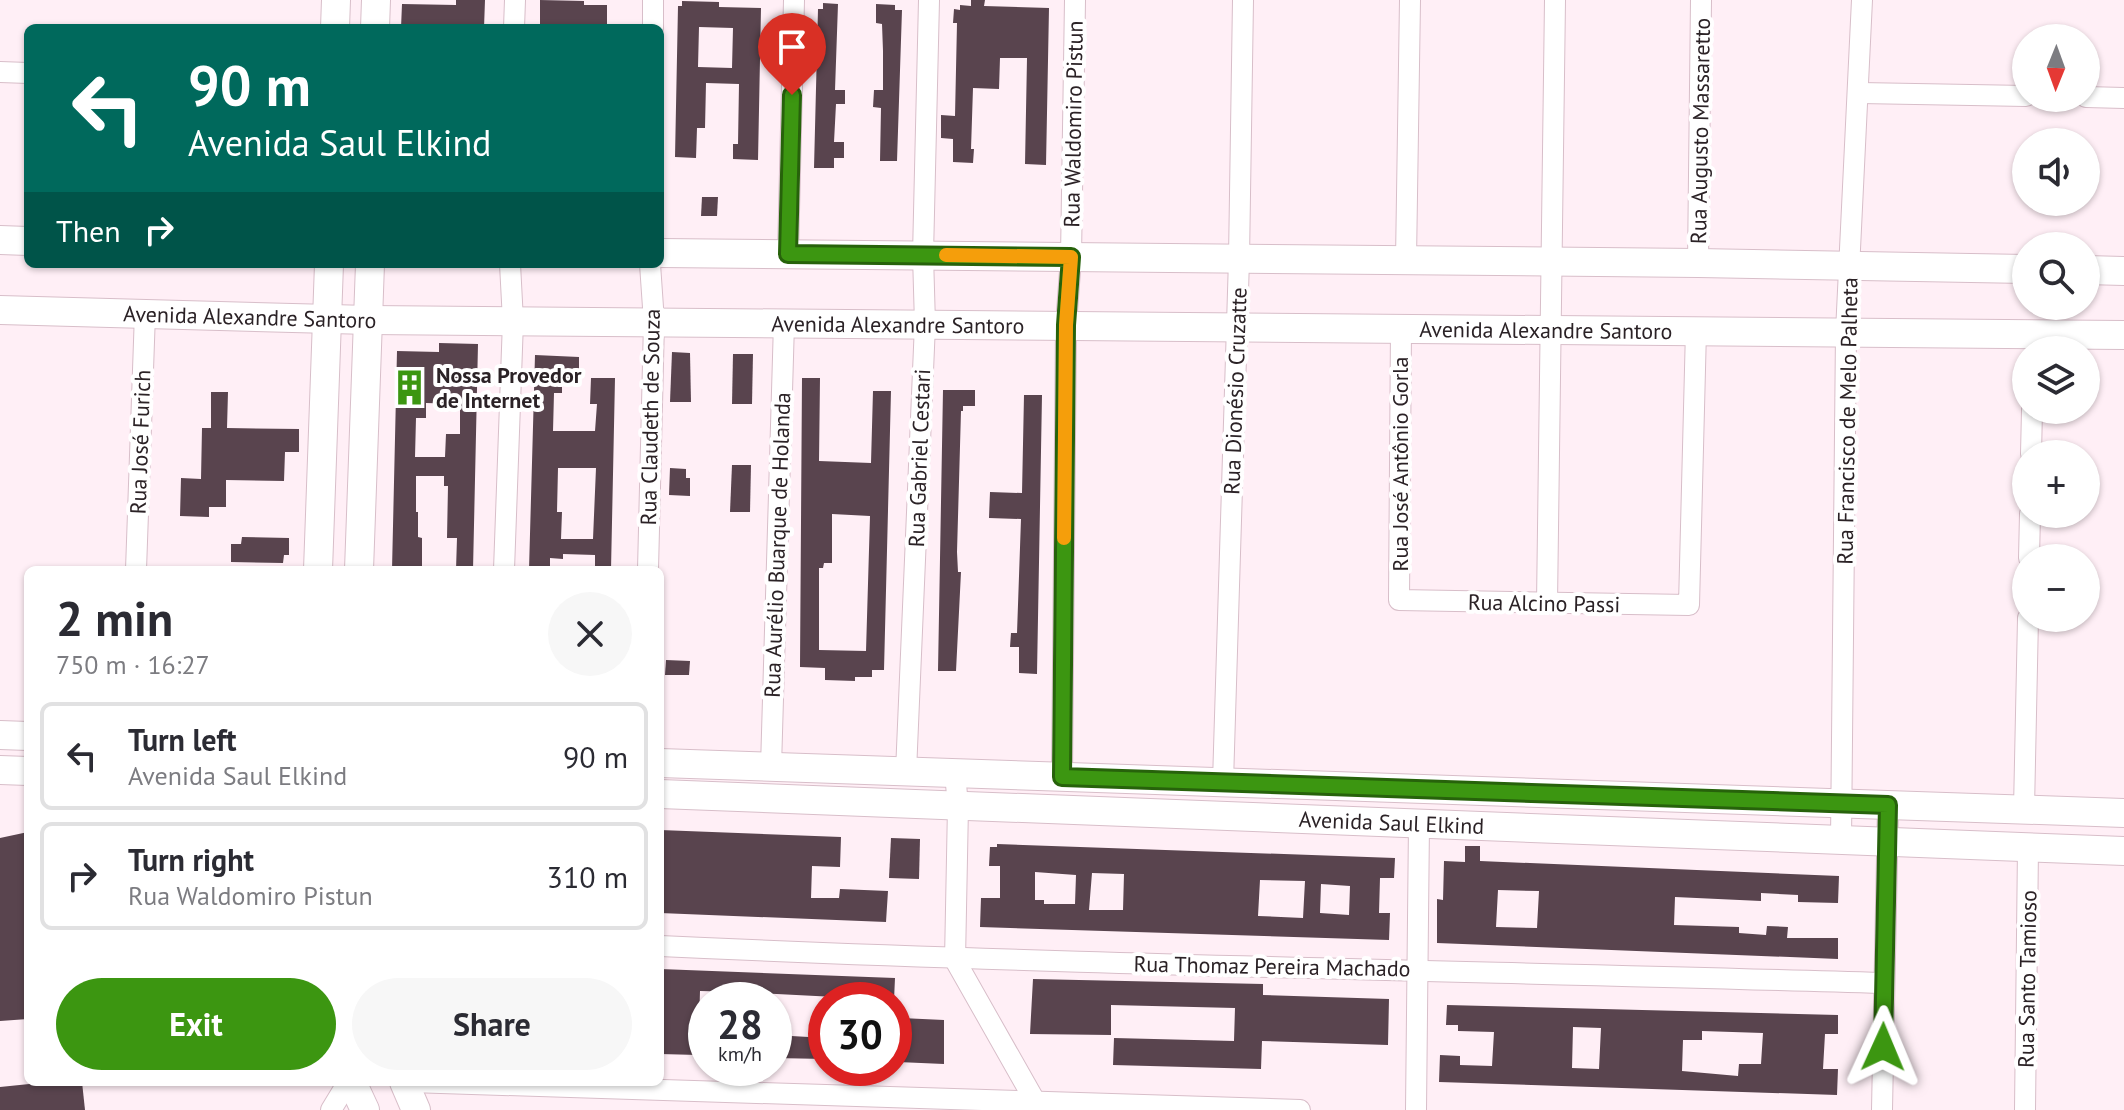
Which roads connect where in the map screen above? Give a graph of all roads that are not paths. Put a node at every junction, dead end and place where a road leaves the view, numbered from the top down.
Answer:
1 (336, 0) edge
2 (376, 0) edge
3 (515, 0) edge
4 (653, 0) edge
5 (794, 0) edge
6 (929, 0) edge
7 (1075, 0) edge
8 (1243, 0) edge
9 (1410, 0) edge
10 (1555, 0) edge
11 (1701, 0) edge
12 (1862, 0) edge
13 (335, 24) edge
14 (375, 24) edge
15 (514, 24) edge
16 (653, 24) edge
17 (0, 72) edge
18 (24, 73) edge
19 (1860, 93) junction
20 (2012, 96) edge
21 (2100, 97) edge
22 (2124, 98) edge
23 (0, 240) edge
24 (24, 241) edge
25 (664, 253) edge
26 (788, 254) junction
27 (923, 255) junction
28 (1071, 257) junction
29 (1239, 259) junction
30 (1406, 260) junction
31 (1553, 262) junction
32 (1698, 263) junction
33 (1850, 265) junction
34 (329, 268) edge
35 (370, 268) edge
36 (510, 268) edge
37 (650, 268) edge
38 (2012, 269) edge
39 (2100, 270) edge
40 (2124, 271) edge
41 (0, 310) edge
42 (145, 313) junction
43 (327, 317) junction
44 (369, 320) junction
45 (513, 321) junction
46 (654, 322) junction
47 (784, 323) junction
48 (925, 324) junction
49 (1066, 325) junction
50 (1236, 326) junction
51 (1401, 328) junction
52 (1550, 329) junction
53 (1696, 330) junction
54 (1846, 332) junction
55 (2124, 335) edge
56 (2100, 337) edge
57 (2012, 341) edge
58 (136, 566) edge
59 (318, 566) edge
60 (359, 566) edge
61 (504, 566) edge
62 (648, 566) edge
63 (1399, 600) joint
64 (1547, 604) junction
65 (2028, 632) edge
66 (0, 735) edge
67 (24, 736) edge
68 (664, 763) edge
69 (771, 767) junction
70 (0, 770) edge
71 (24, 771) edge
72 (906, 772) junction
73 (955, 773) junction
74 (1062, 777) junction
75 (1223, 782) junction
76 (1283, 784) junction
77 (664, 794) edge
78 (1841, 803) junction
79 (1888, 805) junction
80 (958, 806) junction
81 (2024, 809) junction
82 (2124, 813) edge
83 (1279, 819) junction
84 (1419, 823) junction
85 (1841, 841) junction
86 (1887, 842) junction
87 (2028, 847) junction
88 (2124, 851) edge
89 (664, 946) edge
90 (955, 960) junction
91 (1418, 969) junction
92 (1884, 983) junction
93 (347, 1086) edge
94 (352, 1086) edge
95 (406, 1086) edge
96 (514, 1086) edge
97 (1037, 1106) edge
98 (331, 1110) edge
99 (365, 1110) edge
100 (416, 1110) edge
101 (1300, 1110) edge
102 (1416, 1110) edge
103 (1882, 1110) edge
104 (2025, 1110) edge

1 - 13 main road
2 - 14 main road
3 - 15 street
4 - 16 street
5 - 26 street
6 - 27 street, Rua Gabriel Cestari
7 - 28 street, Rua Waldomiro Pistun
8 - 29 street, Rua Dionésio Cruzatte
9 - 30 street
10 - 31 street
11 - 32 street, Rua Augusto Massaretto
12 - 19 street, Rua Francisco de Melo Palheta
17 - 18 street
19 - 20 street
19 - 33 street, Rua Francisco de Melo Palheta
21 - 22 street
23 - 24 main road
25 - 26 main road
26 - 27 main road
27 - 28 main road
27 - 48 street, Rua Gabriel Cestari
28 - 29 main road
28 - 49 street, Rua Waldomiro Pistun
29 - 30 main road
29 - 50 street, Rua Dionésio Cruzatte
30 - 31 main road
31 - 32 main road
31 - 52 street
32 - 33 main road
33 - 38 main road
33 - 54 street, Rua Francisco de Melo Palheta
34 - 43 main road
35 - 44 main road
36 - 45 street
37 - 46 street, Rua Claudeth de Souza
39 - 40 main road
41 - 42 main road, Avenida Alexandre Santoro
42 - 43 main road, Avenida Alexandre Santoro
42 - 58 street, Rua José Furich
43 - 44 main road, Avenida Alexandre Santoro
43 - 59 main road
44 - 45 main road, Avenida Alexandre Santoro
44 - 60 main road
45 - 46 main road, Avenida Alexandre Santoro
45 - 61 street
46 - 47 main road, Avenida Alexandre Santoro
46 - 62 street, Rua Claudeth de Souza
47 - 48 main road, Avenida Alexandre Santoro
47 - 69 street, Rua Aurélio Buarque de Holanda
48 - 49 main road, Avenida Alexandre Santoro
48 - 72 street, Rua Gabriel Cestari
49 - 50 main road, Avenida Alexandre Santoro
49 - 74 street, Rua Waldomiro Pistun
50 - 51 main road, Avenida Alexandre Santoro
50 - 75 street, Rua Dionésio Cruzatte
51 - 52 main road, Avenida Alexandre Santoro
51 - 63 street, Rua José Antônio Gorla
52 - 53 main road, Avenida Alexandre Santoro
52 - 64 street
53 - 54 main road, Avenida Alexandre Santoro
53 - 64 street, Rua Alcino Passi
54 - 57 main road, Avenida Alexandre Santoro
54 - 78 street, Rua Francisco de Melo Palheta
55 - 56 main road, Avenida Alexandre Santoro
63 - 64 street, Rua Alcino Passi
65 - 81 street
66 - 67 main road
68 - 69 main road, Avenida Saul Elkind
69 - 72 main road, Avenida Saul Elkind
70 - 71 main road
72 - 73 main road, Avenida Saul Elkind
73 - 74 main road, Avenida Saul Elkind
73 - 80 street
74 - 75 main road, Avenida Saul Elkind
75 - 76 main road, Avenida Saul Elkind
76 - 78 main road, Avenida Saul Elkind
76 - 83 main road
77 - 80 main road, Avenida Saul Elkind
78 - 79 main road, Avenida Saul Elkind
78 - 85 street, Rua Francisco de Melo Palheta
79 - 81 main road, Avenida Saul Elkind
79 - 86 street
80 - 83 main road, Avenida Saul Elkind
80 - 90 street
81 - 82 main road, Avenida Saul Elkind
83 - 84 main road, Avenida Saul Elkind
84 - 85 main road, Avenida Saul Elkind
84 - 91 street
85 - 86 main road, Avenida Saul Elkind
86 - 87 main road, Avenida Saul Elkind
86 - 92 street
87 - 88 main road, Avenida Saul Elkind
87 - 104 street, Rua Santo Tamioso
89 - 90 street, Rua Thomaz Pereira Machado
90 - 91 street, Rua Thomaz Pereira Machado
90 - 97 street
91 - 92 street, Rua Thomaz Pereira Machado
91 - 102 street
92 - 103 street
93 - 98 street
94 - 99 main road
95 - 100 main road
96 - 97 street
97 - 101 street

